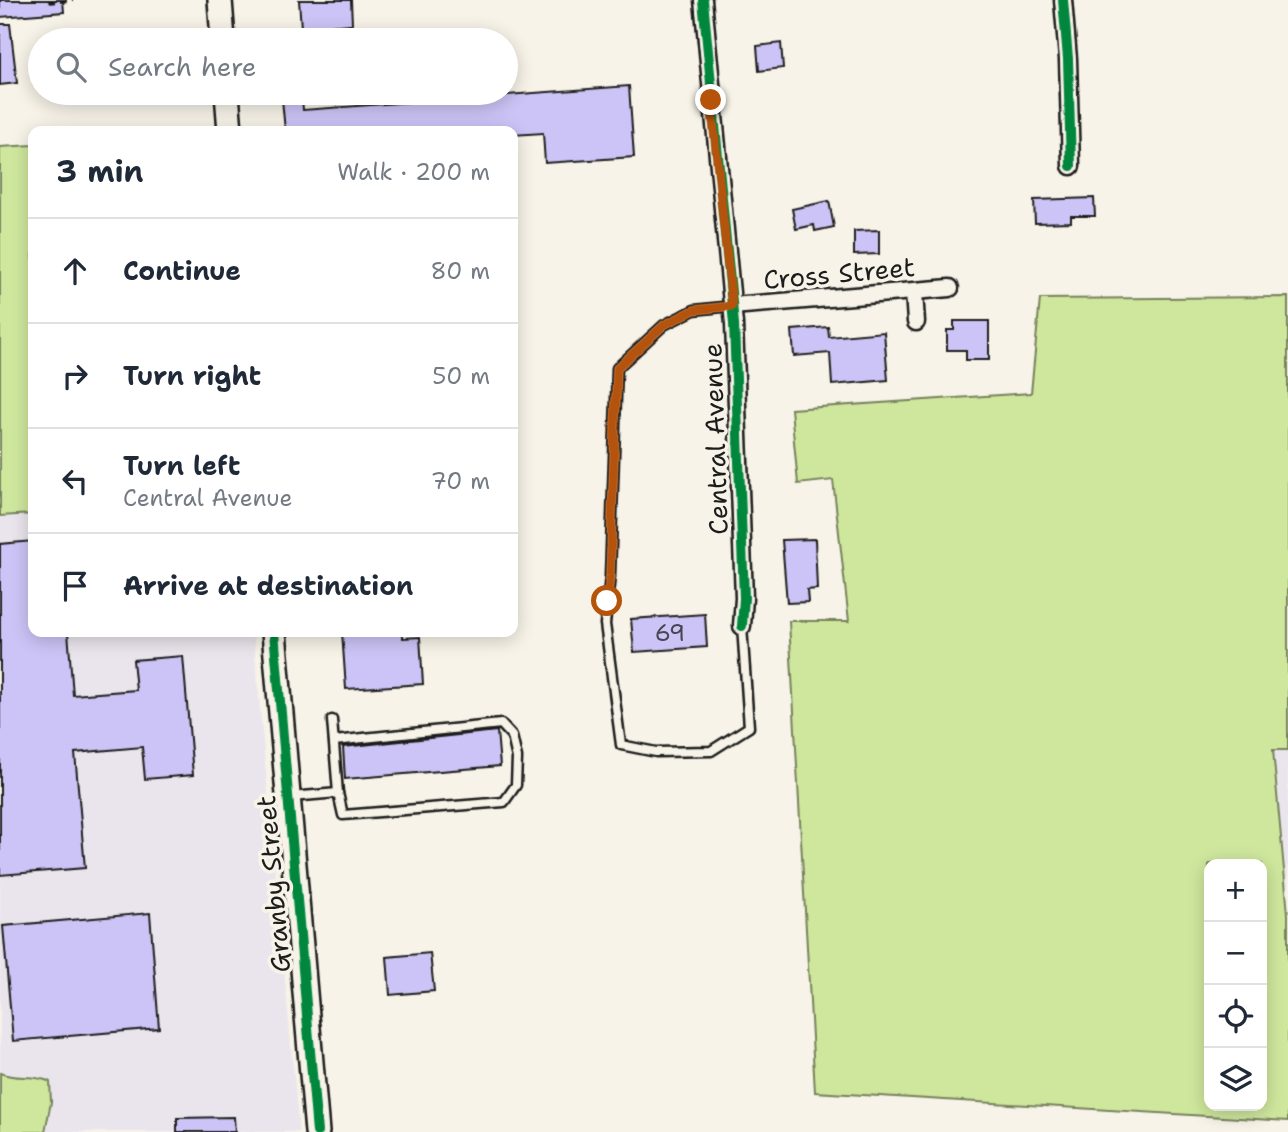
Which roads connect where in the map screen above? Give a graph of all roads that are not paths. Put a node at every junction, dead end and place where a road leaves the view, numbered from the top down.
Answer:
1 (220, 0) edge
2 (703, 0) edge
3 (1063, 0) edge
4 (222, 28) edge
5 (228, 105) edge
6 (230, 126) edge
7 (1071, 166) dead end
8 (950, 288) dead end
9 (914, 292) junction
10 (732, 306) junction
11 (916, 322) dead end
12 (742, 626) joint
13 (274, 637) edge
14 (332, 720) dead end
15 (334, 741) junction
16 (338, 793) junction
17 (288, 797) junction
18 (317, 1132) edge

1 - 4 main road
2 - 10 street, Central Avenue
3 - 7 street
5 - 6 main road
8 - 9 street, Cross Street
9 - 10 street, Cross Street
9 - 11 street
10 - 12 street, Central Avenue
10 - 12 lane
13 - 17 main road, Granby Street
14 - 15 lane
15 - 16 lane
15 - 16 lane
16 - 17 lane
17 - 18 main road, Granby Street

